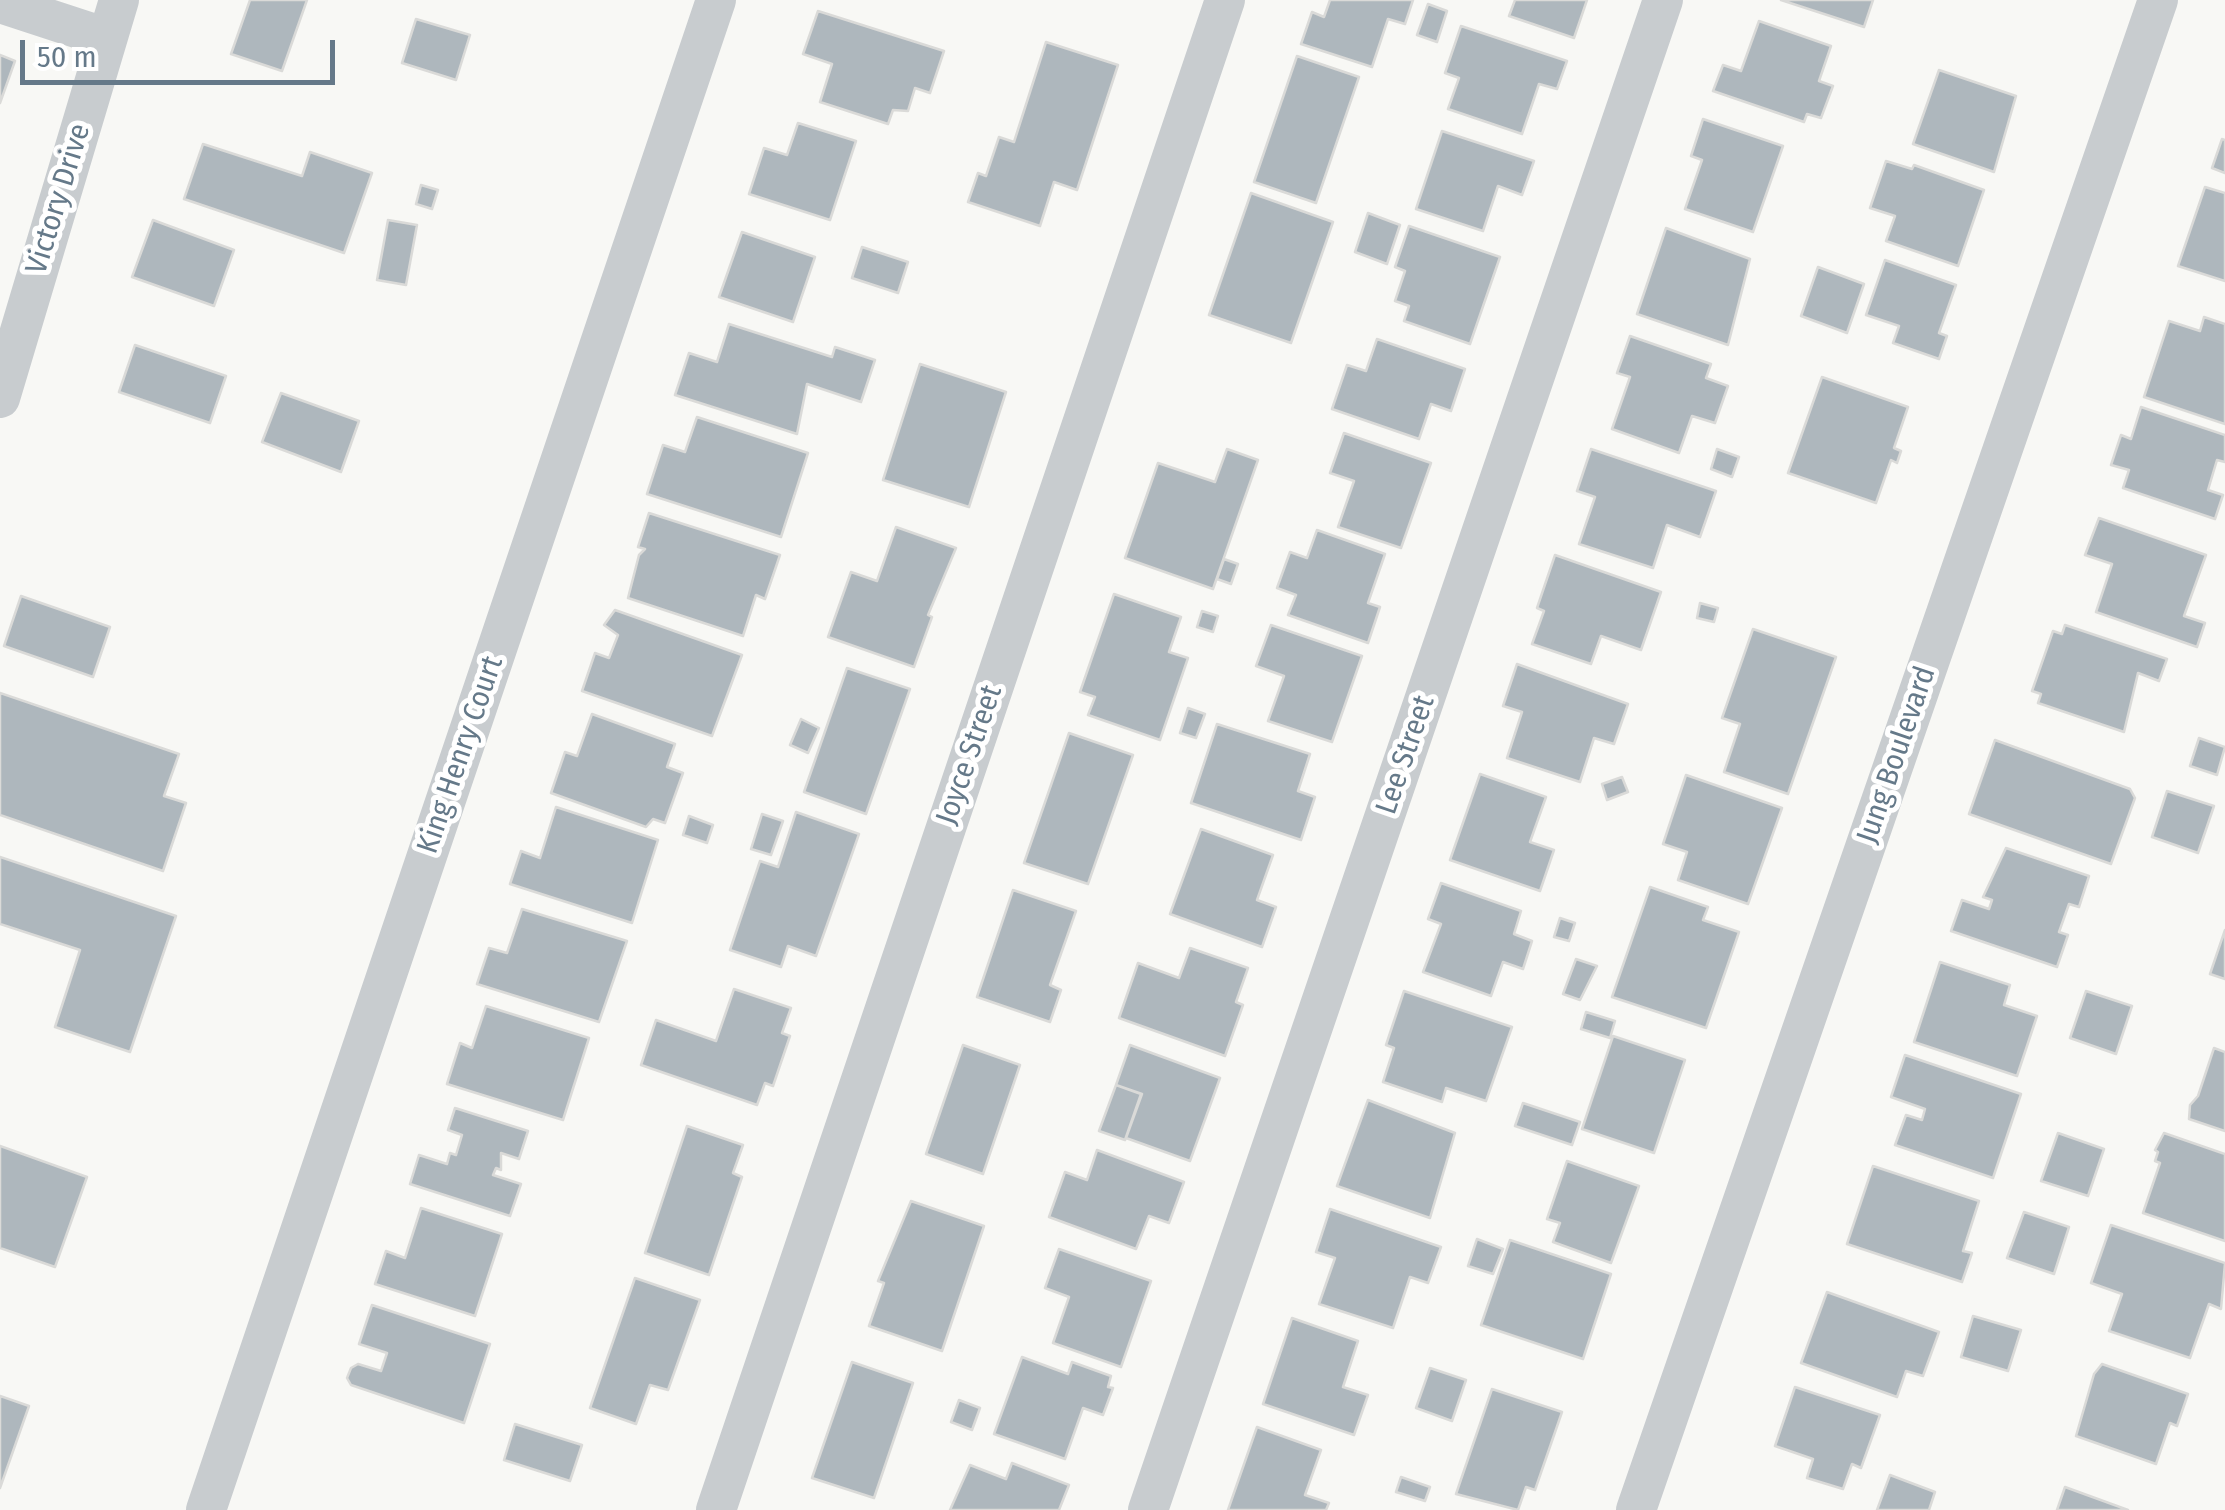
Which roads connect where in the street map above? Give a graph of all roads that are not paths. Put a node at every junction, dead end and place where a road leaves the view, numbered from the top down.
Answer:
1 (119, 0) edge
2 (716, 0) edge
3 (1224, 0) edge
4 (1663, 0) edge
5 (2158, 0) edge
6 (0, 2) edge
7 (107, 38) junction
8 (0, 398) edge
9 (206, 1510) edge
10 (716, 1510) edge
11 (1148, 1510) edge
12 (1636, 1510) edge

1 - 7 street, Victory Drive
2 - 9 street, King Henry Court
3 - 10 street, Joyce Street
4 - 11 street, Lee Street
5 - 12 street, Jung Boulevard
6 - 7 street
7 - 8 street, Victory Drive

